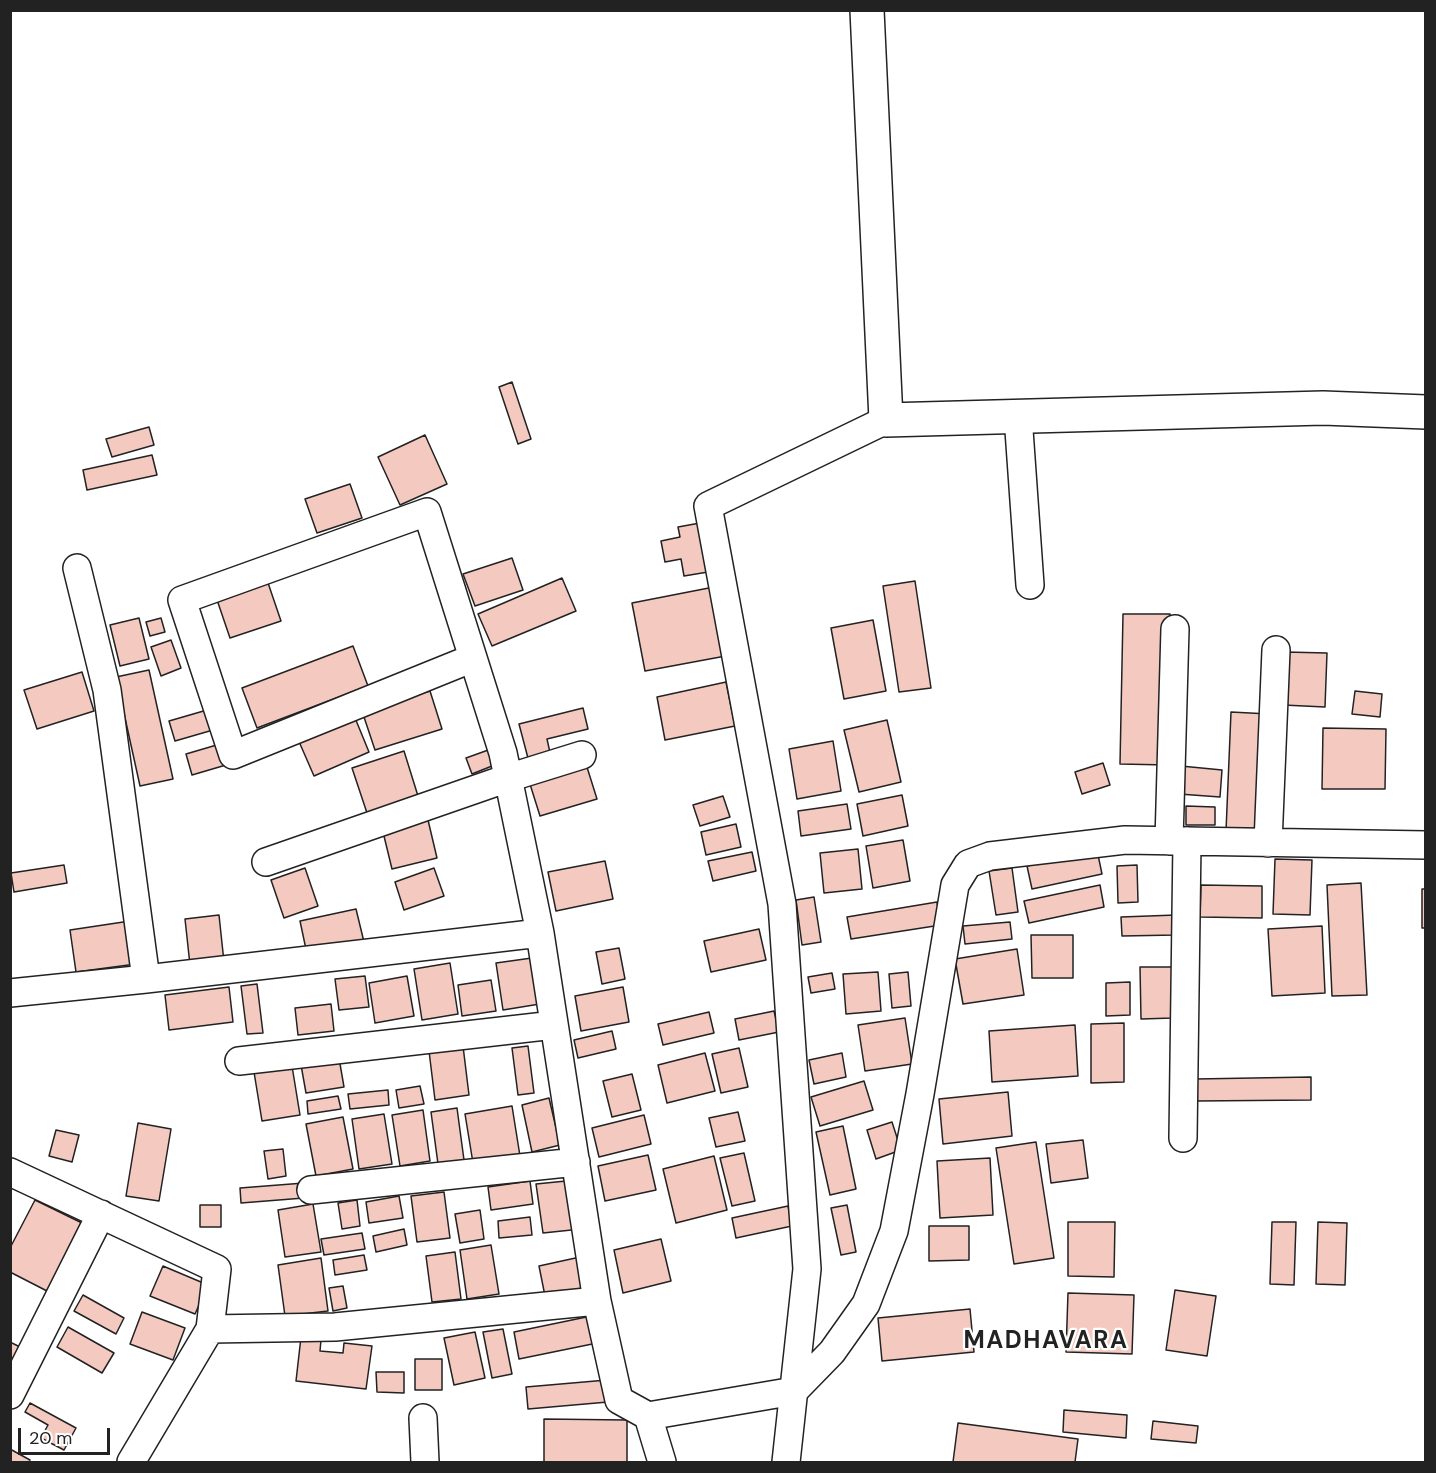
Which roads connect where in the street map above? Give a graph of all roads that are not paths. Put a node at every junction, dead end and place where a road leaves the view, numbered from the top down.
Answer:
1 (867, 10) edge
2 (1425, 412) edge
3 (1018, 416) junction
4 (886, 420) junction
5 (77, 568) dead end
6 (1030, 585) dead end
7 (1175, 629) dead end
8 (1276, 650) dead end
9 (473, 658) junction
10 (582, 755) dead end
11 (508, 778) junction
12 (1178, 841) junction
13 (1268, 843) junction
14 (1425, 845) edge
15 (266, 862) dead end
16 (540, 933) junction
17 (146, 980) junction
18 (10, 993) edge
19 (554, 1025) junction
20 (239, 1061) dead end
21 (1183, 1138) dead end
22 (576, 1162) junction
23 (10, 1172) edge
24 (311, 1190) dead end
25 (101, 1214) junction
26 (597, 1301) junction
27 (210, 1329) junction
28 (794, 1390) junction
29 (10, 1395) edge
30 (648, 1416) junction
31 (423, 1418) dead end
32 (131, 1462) edge
33 (425, 1462) edge
34 (662, 1462) edge
35 (786, 1462) edge

1 - 4 street
2 - 3 street
3 - 4 street
3 - 6 street
4 - 28 street
5 - 17 street
7 - 12 street
8 - 13 street
9 - 9 street
9 - 11 street
10 - 11 street
11 - 15 street
11 - 16 street
12 - 13 street
12 - 21 street
12 - 28 street
13 - 14 street
16 - 17 street
16 - 19 street
17 - 18 street
19 - 20 street
19 - 22 street
22 - 24 street
22 - 26 street
23 - 25 street
25 - 27 street
25 - 29 street
26 - 27 street
26 - 30 street
27 - 32 street
28 - 30 street
28 - 35 street
30 - 34 street
31 - 33 street

